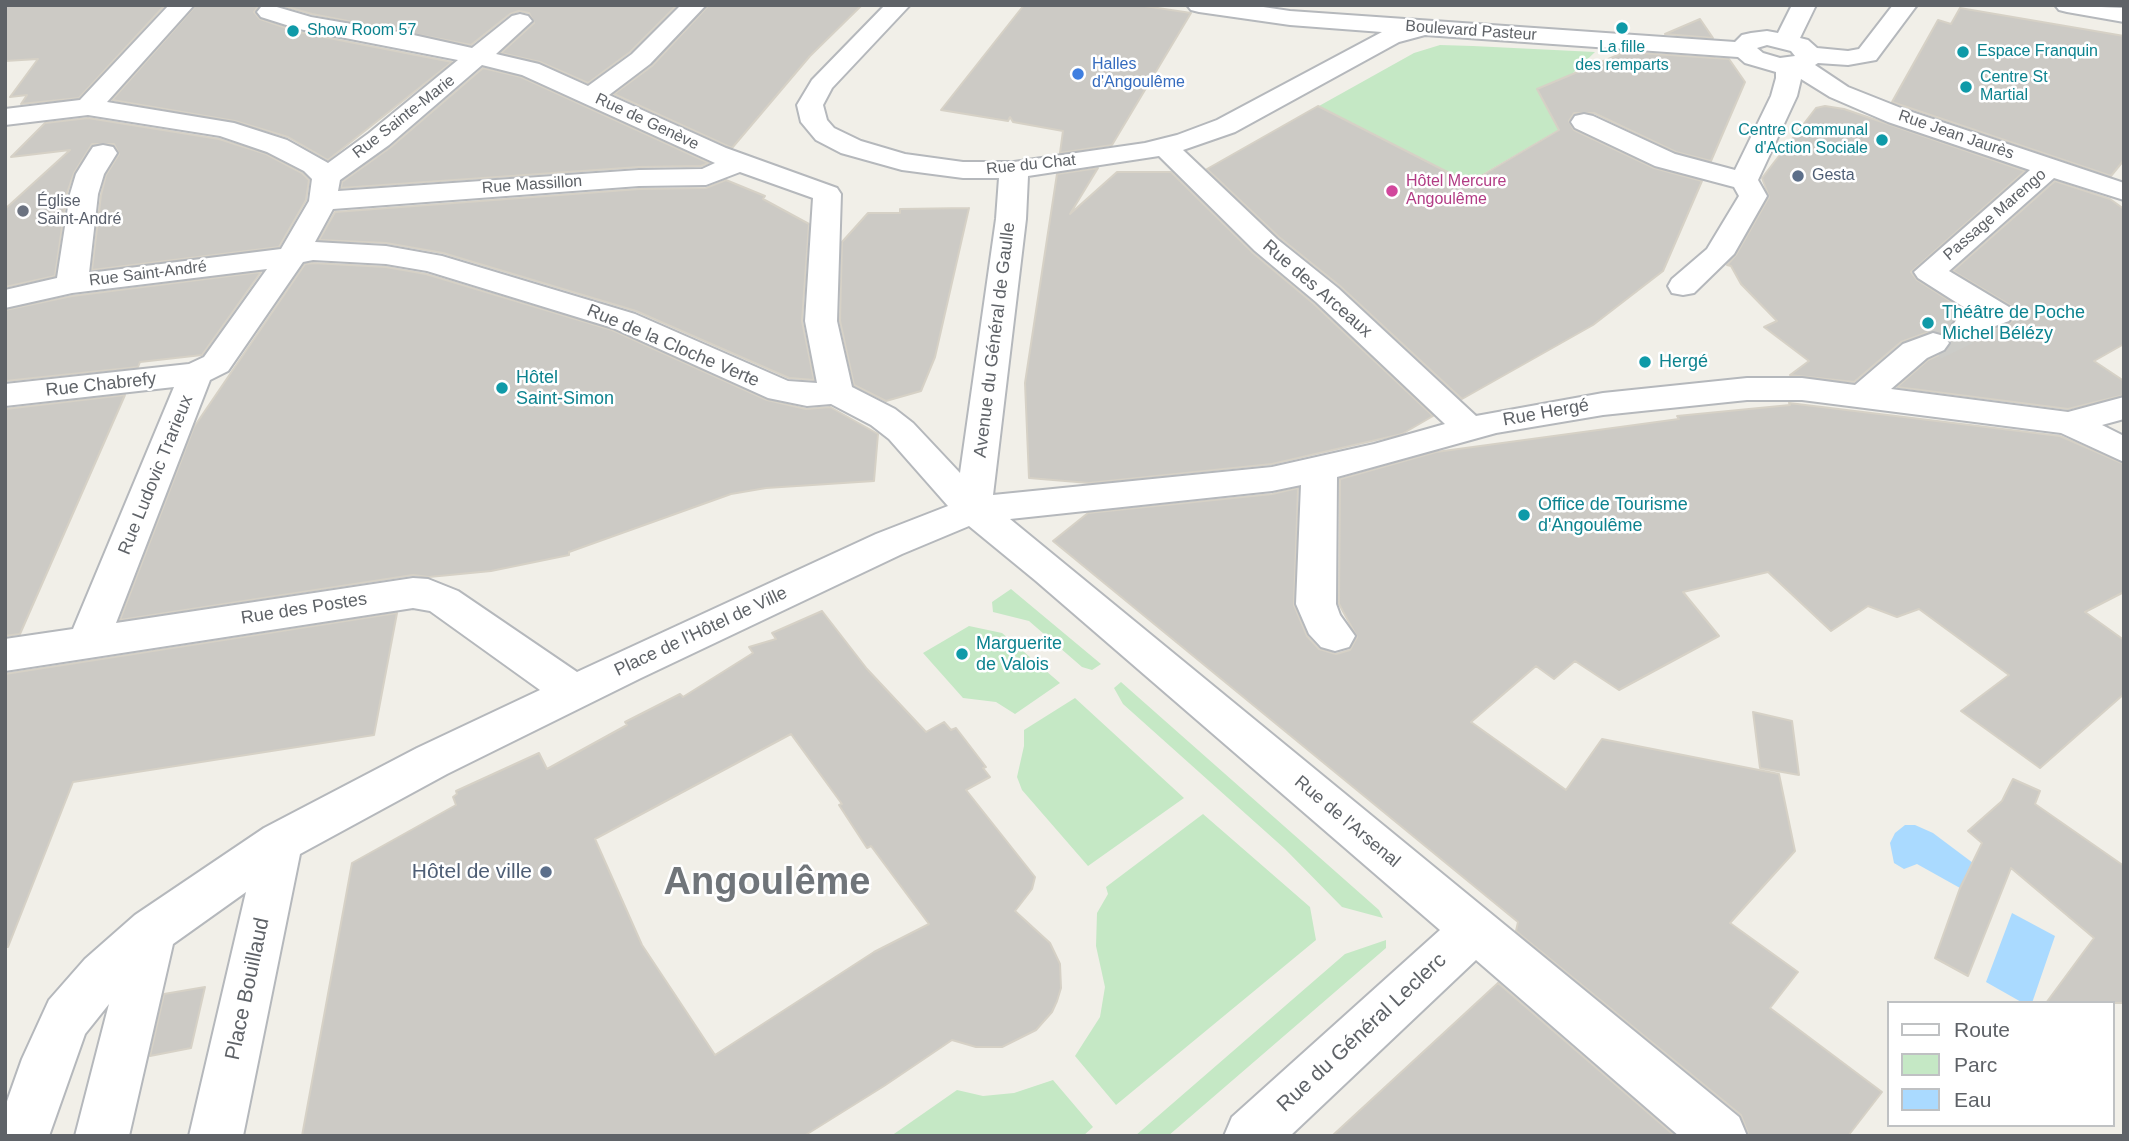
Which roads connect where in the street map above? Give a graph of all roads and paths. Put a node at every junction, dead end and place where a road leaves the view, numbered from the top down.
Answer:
1 (182, 5) edge
2 (694, 5) edge
3 (898, 5) edge
4 (1199, 5) edge
5 (1804, 5) edge
6 (1905, 5) edge
7 (2067, 5) edge
8 (273, 9) edge
9 (2124, 15) edge
10 (1290, 18) junction
11 (520, 21) dead end
12 (1422, 28) junction
13 (480, 56) junction
14 (1795, 57) junction
15 (1346, 60) junction
16 (591, 96) junction
17 (88, 107) junction
18 (5, 117) edge
19 (1584, 122) dead end
20 (851, 147) junction
21 (1165, 147) junction
22 (103, 153) dead end
23 (738, 163) junction
24 (2050, 167) junction
25 (1014, 170) junction
26 (1744, 180) junction
27 (793, 182) junction
28 (325, 189) junction
29 (2123, 191) edge
30 (292, 256) junction
31 (72, 284) junction
32 (1683, 286) dead end
33 (5, 299) edge
34 (1975, 315) dead end
35 (1933, 343) tunnel mouth
36 (196, 374) junction
37 (836, 393) junction
38 (5, 395) edge
39 (1863, 396) junction
40 (2124, 408) edge
41 (2068, 423) junction
42 (1471, 429) junction
43 (2124, 450) edge
44 (1320, 469) junction
45 (973, 510) junction
46 (1335, 636) dead end
47 (87, 644) junction
48 (5, 655) edge
49 (574, 692) junction
50 (280, 842) junction
51 (1474, 930) junction
52 (152, 931) junction
53 (22, 1136) edge
54 (102, 1136) edge
55 (216, 1136) edge
56 (1251, 1136) edge
57 (1720, 1136) edge

1 - 17 street
2 - 16 street
3 - 20 street, Rue du Chat
4 - 10 street, Boulevard Pasteur
5 - 14 street
6 - 14 street
7 - 9 street
8 - 13 street, Rue de Genève
10 - 12 street, Boulevard Pasteur
10 - 15 street
11 - 13 street, Rue Sainte-Marie
12 - 14 street, Boulevard Pasteur
12 - 15 street, Rue du Chat
13 - 16 street, Rue de Genève
13 - 28 street, Rue Sainte-Marie
14 - 24 street, Rue Jean Jaurès
14 - 26 street
15 - 21 street, Rue du Chat
16 - 23 street, Rue de Genève
17 - 18 street
17 - 28 street
19 - 26 street
20 - 25 street, Rue du Chat
20 - 27 street
21 - 25 street, Rue du Chat
21 - 42 street, Rue des Arceaux
22 - 31 street
23 - 27 street, Rue de Genève
23 - 28 street, Rue Massillon
24 - 29 street, Rue Jean Jaurès
24 - 34 street, Passage Marengo
25 - 45 street, Avenue du Général de Gaulle
26 - 32 street
27 - 37 street, Rue de Genève
28 - 30 street, Rue Ludovic Trarieux
30 - 31 street, Rue Saint-André
30 - 36 street, Rue Ludovic Trarieux
30 - 37 street, Rue de la Cloche Verte
31 - 33 street, Rue Saint-André
35 - 39 street
36 - 38 street, Rue Chabrefy
36 - 47 street, Rue Ludovic Trarieux
37 - 45 street, Rue de la Cloche Verte
39 - 41 street, Rue Hergé
39 - 42 street, Rue Hergé
40 - 41 street, Rue Hergé
41 - 43 street
42 - 44 street, Rue Hergé
44 - 45 street, Rue Hergé
44 - 46 street
45 - 49 street, Place de l'Hôtel de Ville
45 - 51 street, Rue de l'Arsenal
47 - 48 street, Rue des Postes
47 - 49 street, Rue des Postes
49 - 50 street, Place de l'Hôtel de Ville
50 - 52 street
50 - 55 street, Place Bouillaud
51 - 56 street, Rue du Général Leclerc
51 - 57 street, Rue de l'Arsenal
52 - 53 street
52 - 54 street

